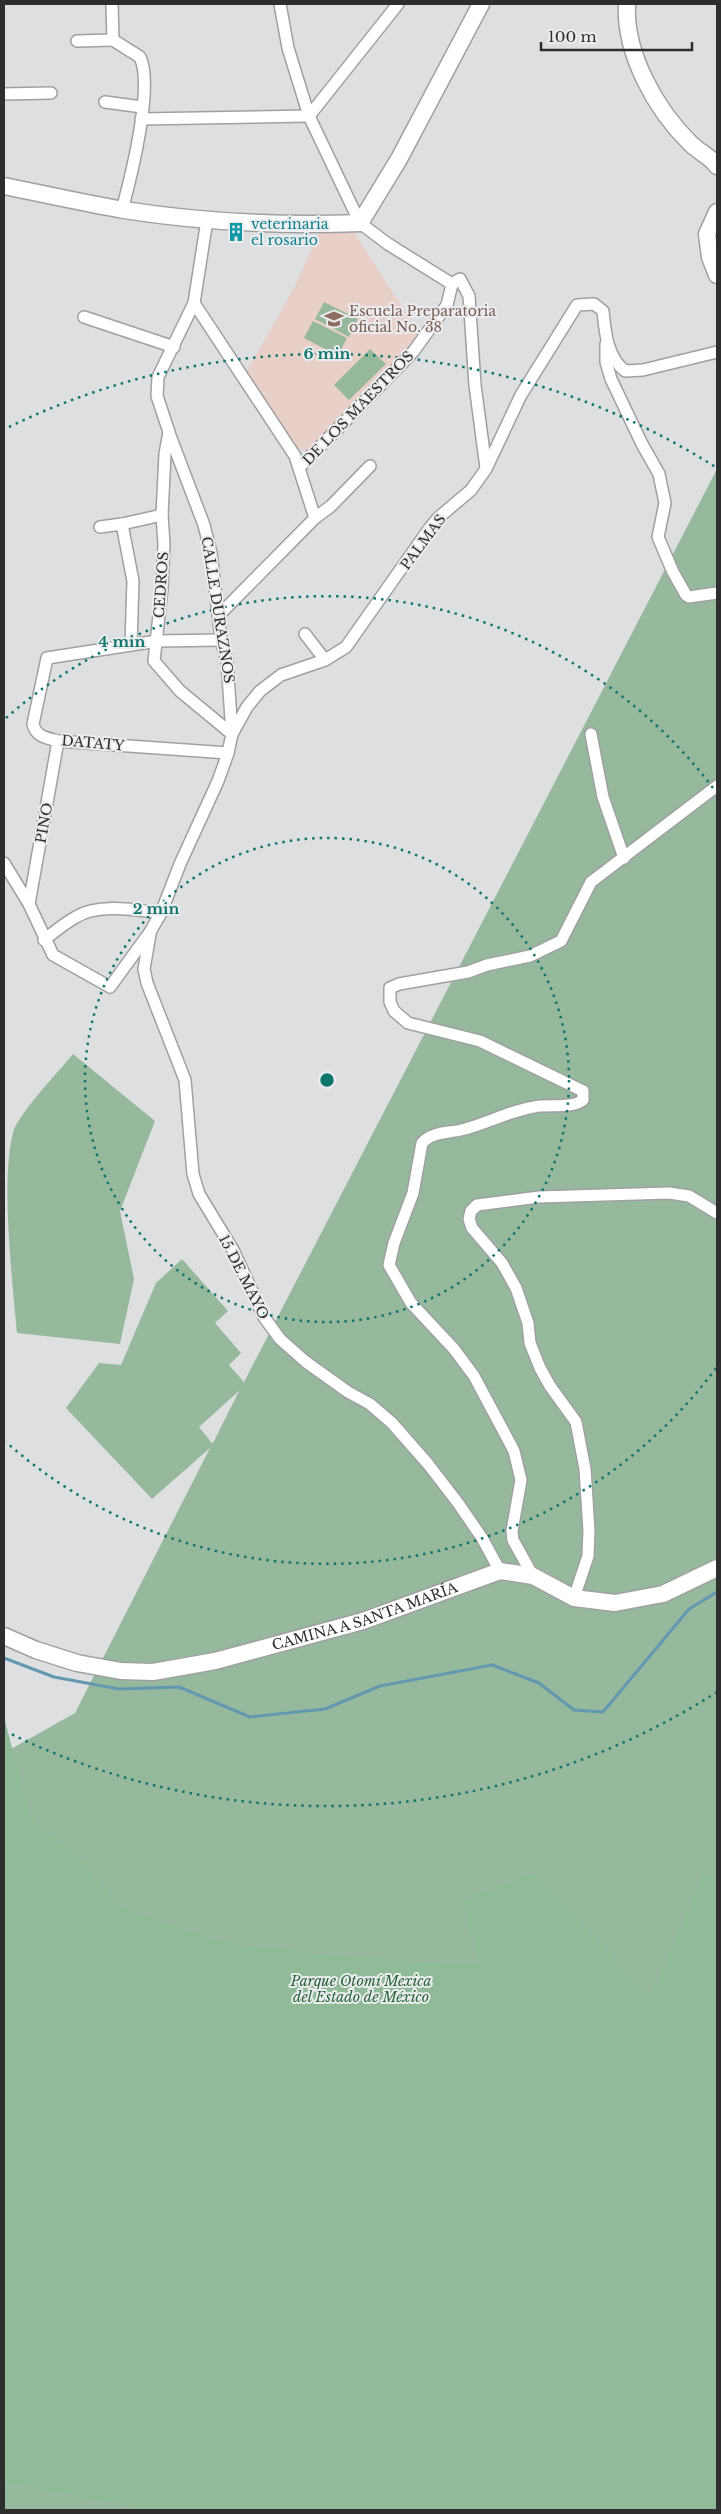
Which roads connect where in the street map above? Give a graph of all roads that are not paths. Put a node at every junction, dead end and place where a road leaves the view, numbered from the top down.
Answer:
1 (112, 4) edge
2 (280, 4) edge
3 (398, 4) edge
4 (481, 4) edge
5 (627, 4) edge
6 (114, 40) junction
7 (77, 41) dead end
8 (51, 93) dead end
9 (4, 94) edge
10 (104, 102) dead end
11 (142, 113) junction
12 (309, 116) junction
13 (716, 162) edge
14 (4, 186) edge
15 (122, 210) junction
16 (717, 212) edge
17 (207, 220) junction
18 (360, 223) junction
19 (712, 232) edge
20 (717, 275) edge
21 (452, 284) junction
22 (194, 302) junction
23 (84, 317) dead end
24 (606, 336) junction
25 (174, 347) junction
26 (717, 352) edge
27 (168, 432) junction
28 (370, 466) dead end
29 (300, 467) junction
30 (486, 469) junction
31 (162, 516) junction
32 (315, 518) junction
33 (122, 524) junction
34 (100, 526) dead end
35 (717, 593) edge
36 (219, 615) junction
37 (305, 634) dead end
38 (157, 640) junction
39 (221, 640) junction
40 (131, 644) junction
41 (325, 660) junction
42 (232, 734) junction
43 (591, 734) dead end
44 (58, 741) junction
45 (228, 753) junction
46 (717, 786) edge
47 (624, 858) junction
48 (4, 862) edge
49 (29, 904) junction
50 (161, 913) junction
51 (150, 932) junction
52 (44, 940) junction
53 (717, 1213) edge
54 (717, 1568) edge
55 (500, 1571) junction
56 (532, 1576) junction
57 (574, 1598) junction
58 (4, 1636) edge

1 - 6 street
2 - 12 street
3 - 12 street
4 - 18 main road
5 - 13 main road
6 - 7 street
6 - 11 street
8 - 9 street
10 - 11 street
11 - 12 street
11 - 15 street
12 - 18 street
14 - 15 main road
15 - 17 main road
16 - 19 main road
17 - 18 main road
17 - 22 street, CEDROS
18 - 21 street
19 - 20 main road
21 - 29 street, DE LOS MAESTROS
21 - 30 street
22 - 25 street, CEDROS
22 - 29 street, DE LOS MAESTROS
23 - 25 street
24 - 26 street, PALMAS
24 - 30 street, PALMAS
24 - 35 street, PALMAS
25 - 27 street, CEDROS
27 - 31 street, CEDROS
27 - 36 street, CALLE DURAZNOS
28 - 32 street
29 - 32 street
30 - 41 street, PALMAS
31 - 33 street
31 - 38 street, CEDROS
32 - 36 street
33 - 34 street
33 - 40 street
36 - 39 street, CALLE DURAZNOS
37 - 41 street
38 - 39 street
38 - 40 street
38 - 42 street, CEDROS
39 - 42 street, CALLE DURAZNOS
40 - 44 street, DATATY
41 - 42 street, PALMAS
42 - 45 street
43 - 47 street
44 - 45 street, DATATY
44 - 49 street, PINO
45 - 50 street
46 - 47 street
47 - 56 street
48 - 49 street
49 - 52 street
50 - 51 street
50 - 52 street
51 - 52 street
51 - 55 street, 15 DE MAYO
53 - 57 street
54 - 57 main road, CAMINA A SANTA MARÍA
55 - 56 main road, CAMINA A SANTA MARÍA
55 - 58 main road, CAMINA A SANTA MARÍA
56 - 57 main road, CAMINA A SANTA MARÍA

